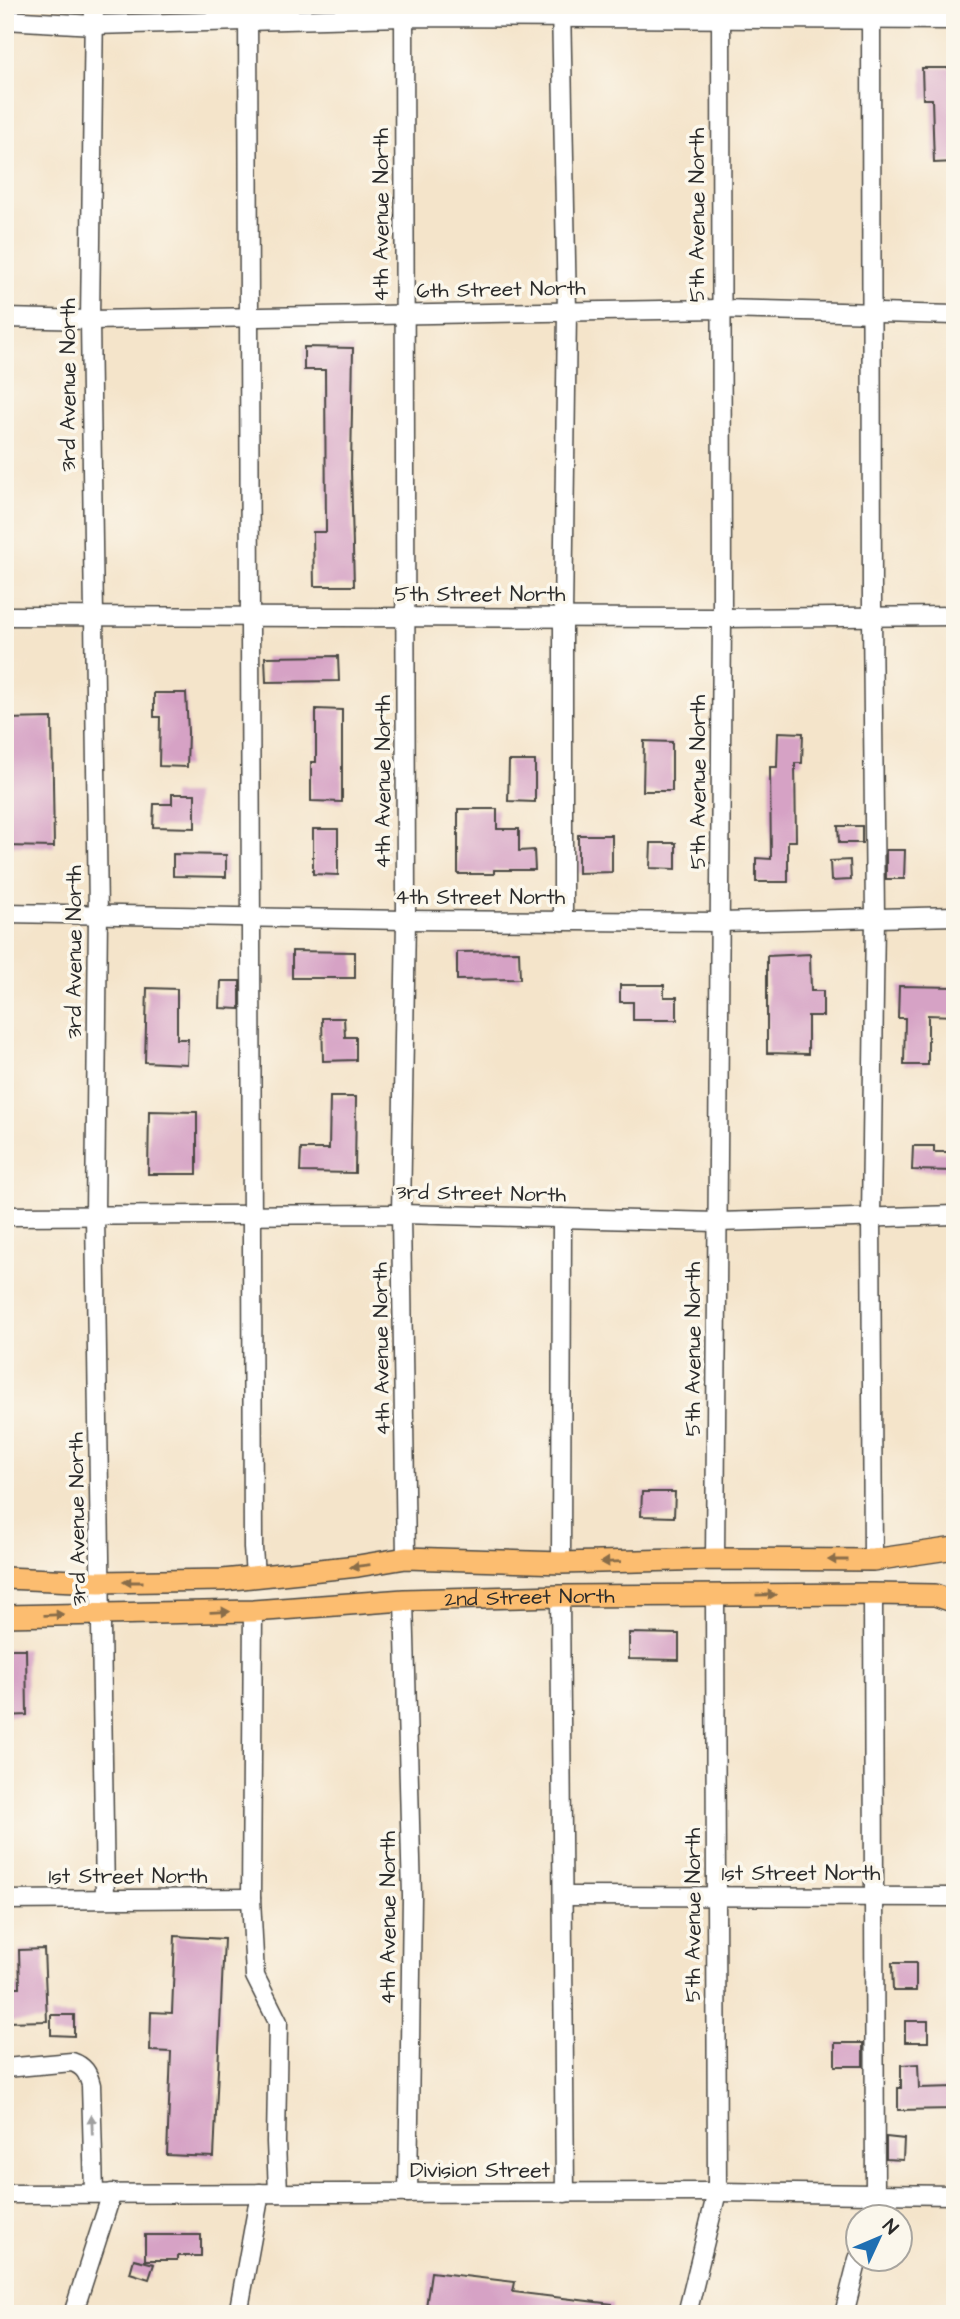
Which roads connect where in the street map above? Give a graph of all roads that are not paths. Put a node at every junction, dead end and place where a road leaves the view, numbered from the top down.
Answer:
1 (94, 5) edge
2 (404, 11) edge
3 (560, 11) edge
4 (721, 11) edge
5 (872, 12) edge
6 (248, 13) edge
7 (5, 20) edge
8 (955, 20) edge
9 (94, 25) junction
10 (720, 309) junction
11 (567, 311) junction
12 (404, 313) junction
13 (872, 313) junction
14 (955, 315) edge
15 (249, 316) junction
16 (5, 318) edge
17 (90, 320) junction
18 (93, 614) junction
19 (5, 615) edge
20 (250, 616) junction
21 (955, 616) edge
22 (404, 617) junction
23 (563, 617) junction
24 (872, 617) junction
25 (722, 618) junction
26 (5, 913) edge
27 (98, 914) junction
28 (955, 916) edge
29 (252, 917) junction
30 (875, 918) junction
31 (406, 920) junction
32 (563, 921) junction
33 (720, 922) junction
34 (253, 1214) junction
35 (401, 1214) junction
36 (94, 1215) junction
37 (955, 1215) edge
38 (5, 1216) edge
39 (871, 1217) junction
40 (562, 1218) junction
41 (717, 1222) junction
42 (955, 1548) edge
43 (406, 1558) junction
44 (715, 1559) junction
45 (873, 1560) junction
46 (561, 1563) junction
47 (255, 1575) junction
48 (5, 1578) edge
49 (99, 1582) junction
50 (873, 1594) junction
51 (560, 1596) junction
52 (715, 1596) junction
53 (404, 1600) junction
54 (955, 1602) edge
55 (253, 1611) junction
56 (5, 1616) edge
57 (103, 1616) junction
58 (563, 1896) junction
59 (716, 1896) junction
60 (874, 1896) junction
61 (955, 1897) edge
62 (105, 1898) junction
63 (251, 1898) junction
64 (5, 1900) edge
65 (5, 2068) edge
66 (717, 2192) junction
67 (103, 2193) junction
68 (269, 2193) junction
69 (408, 2193) junction
70 (565, 2193) junction
71 (5, 2194) edge
72 (875, 2194) junction
73 (955, 2195) edge
74 (872, 2204) edge
75 (855, 2274) edge
76 (73, 2314) edge
77 (238, 2314) edge
78 (687, 2314) edge
79 (844, 2314) edge

1 - 9 street, 3rd Avenue North
2 - 3 street
2 - 6 street
2 - 12 street, 4th Avenue North
3 - 4 street
3 - 11 street
4 - 5 street
4 - 10 street, 5th Avenue North
5 - 8 street
5 - 13 street
6 - 9 street
6 - 15 street
7 - 9 street
9 - 17 street, 3rd Avenue North
10 - 11 street, 6th Street North
10 - 13 street, 6th Street North
10 - 25 street, 5th Avenue North
11 - 12 street, 6th Street North
11 - 23 street
12 - 15 street, 6th Street North
12 - 22 street, 4th Avenue North
13 - 14 street, 6th Street North
13 - 24 street
15 - 17 street, 6th Street North
15 - 20 street
16 - 17 street, 6th Street North
17 - 18 street, 3rd Avenue North
18 - 19 street, 5th Street North
18 - 20 street, 5th Street North
18 - 27 street, 3rd Avenue North
20 - 22 street, 5th Street North
20 - 29 street
21 - 24 street, 5th Street North
22 - 23 street, 5th Street North
22 - 31 street, 4th Avenue North
23 - 25 street, 5th Street North
23 - 32 street
24 - 25 street, 5th Street North
24 - 30 street
25 - 33 street, 5th Avenue North
26 - 27 street, 4th Street North
27 - 29 street, 4th Street North
27 - 36 street, 3rd Avenue North
28 - 30 street, 4th Street North
29 - 31 street, 4th Street North
29 - 34 street
30 - 33 street, 4th Street North
30 - 39 street
31 - 32 street, 4th Street North
31 - 35 street, 4th Avenue North
32 - 33 street, 4th Street North
33 - 41 street, 5th Avenue North
34 - 35 street, 3rd Street North
34 - 36 street, 3rd Street North
34 - 47 street
35 - 40 street, 3rd Street North
35 - 43 street, 4th Avenue North
36 - 38 street, 3rd Street North
36 - 49 street, 3rd Avenue North
37 - 39 street, 3rd Street North
39 - 41 street, 3rd Street North
39 - 45 street
40 - 41 street, 3rd Street North
40 - 46 street
41 - 44 street, 5th Avenue North
42 - 45 main road
43 - 46 main road
43 -> 47 main road
45 -> 44 main road
44 -> 46 main road
47 -> 49 main road
48 - 49 main road
49 - 57 street, 3rd Avenue North
52 -> 50 main road, 2nd Street North
50 - 54 main road, 2nd Street North
50 - 60 street
51 - 52 main road, 2nd Street North
51 - 53 main road, 2nd Street North
51 - 58 street
52 - 59 street, 5th Avenue North
53 - 55 main road, 2nd Street North
53 - 69 street, 4th Avenue North
57 -> 55 main road, 2nd Street North
55 - 63 street
56 -> 57 main road, 2nd Street North
57 - 62 street, 3rd Avenue North
58 - 59 street, 1st Street North
58 - 70 street
59 - 60 street, 1st Street North
59 - 66 street, 5th Avenue North
60 - 61 street, 1st Street North
60 - 72 street
62 - 63 street, 1st Street North
62 - 64 street, 1st Street North
63 - 68 street
67 -> 65 street
66 - 70 street, Division Street
66 - 72 street, Division Street
66 - 78 street, 5th Avenue North
67 - 68 street, Division Street
67 - 71 street, Division Street
67 - 76 street
68 - 69 street, Division Street
68 - 77 street
69 - 70 street, Division Street
72 - 73 street, Division Street
72 - 74 street
75 - 79 street

